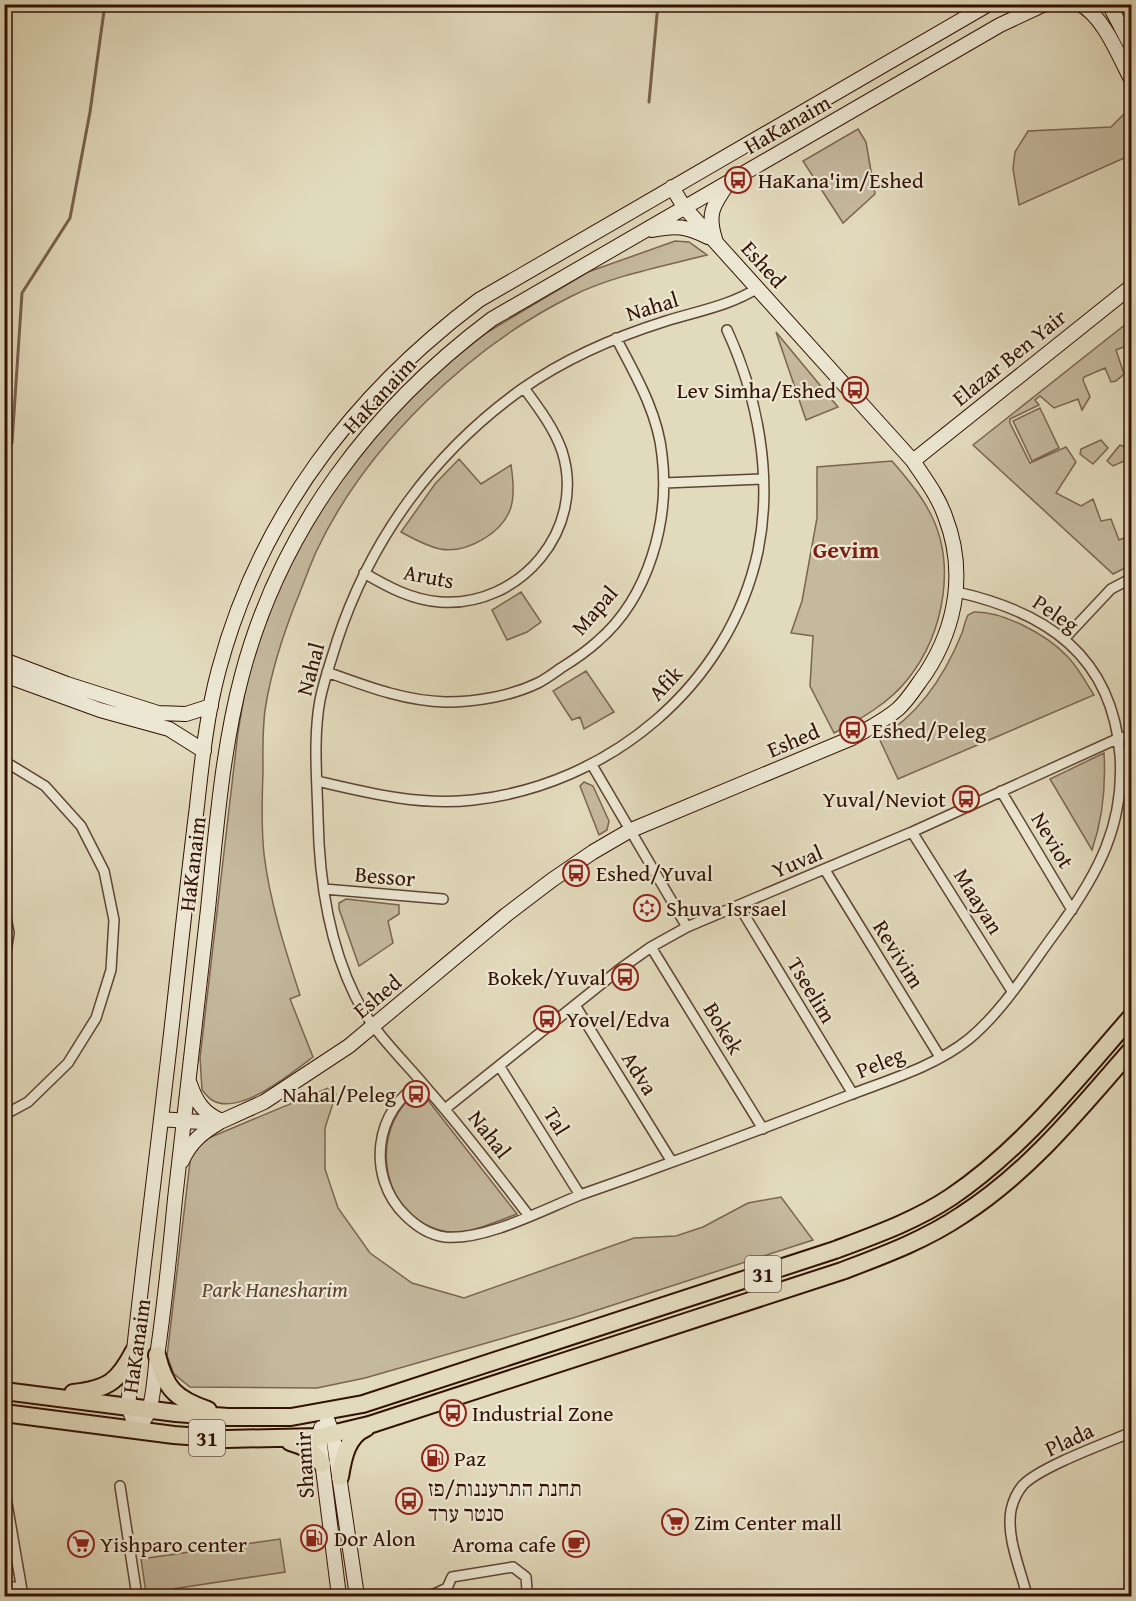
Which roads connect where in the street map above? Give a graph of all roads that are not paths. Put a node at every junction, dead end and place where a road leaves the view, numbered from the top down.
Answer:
1 (989, 4) edge
2 (1045, 4) edge
3 (1079, 4) edge
4 (1109, 4) edge
5 (1131, 48) edge
6 (1131, 81) edge
7 (730, 181) junction
8 (672, 187) junction
9 (684, 207) junction
10 (642, 231) junction
11 (715, 241) junction
12 (1131, 286) edge
13 (758, 288) junction
14 (727, 330) dead end
15 (616, 338) junction
16 (524, 388) junction
17 (913, 461) junction
18 (762, 479) junction
19 (664, 483) junction
20 (364, 573) junction
21 (1131, 578) edge
22 (957, 592) junction
23 (1065, 638) junction
24 (4, 660) edge
25 (327, 672) junction
26 (4, 675) edge
27 (211, 706) junction
28 (1131, 736) edge
29 (1119, 738) junction
30 (204, 751) junction
31 (4, 761) edge
32 (592, 765) junction
33 (317, 781) junction
34 (1000, 790) junction
35 (629, 831) junction
36 (912, 832) junction
37 (825, 870) junction
38 (324, 889) junction
39 (442, 899) dead end
40 (739, 906) junction
41 (4, 907) edge
42 (1072, 910) junction
43 (687, 927) junction
44 (651, 947) junction
45 (4, 964) edge
46 (1012, 991) junction
47 (575, 1005) junction
48 (1131, 1016) edge
49 (373, 1027) junction
50 (1131, 1049) edge
51 (940, 1057) junction
52 (500, 1067) junction
53 (189, 1080) junction
54 (422, 1083) junction
55 (853, 1094) junction
56 (445, 1109) junction
57 (4, 1115) edge
58 (161, 1119) junction
59 (184, 1121) junction
60 (222, 1121) junction
61 (763, 1129) junction
62 (672, 1162) junction
63 (178, 1171) junction
64 (580, 1195) junction
65 (529, 1216) junction
66 (134, 1351) junction
67 (157, 1355) junction
68 (4, 1391) edge
69 (50, 1397) junction
70 (128, 1407) junction
71 (149, 1409) junction
72 (324, 1411) junction
73 (4, 1413) edge
74 (228, 1417) junction
75 (381, 1422) junction
76 (137, 1430) junction
77 (1131, 1432) edge
78 (326, 1436) junction
79 (278, 1439) junction
80 (322, 1464) junction
81 (340, 1477) junction
82 (5, 1486) edge
83 (120, 1486) dead end
84 (21, 1586) junction
85 (4, 1588) edge
86 (447, 1592) edge
87 (23, 1596) edge
88 (137, 1596) edge
89 (339, 1596) edge
90 (357, 1596) edge
91 (418, 1596) edge
92 (524, 1596) edge
93 (1027, 1596) edge

1 - 8 main road, HaKanaim
2 - 7 main road, HaKanaim
3 - 6 main road
4 - 5 main road
7 - 9 main road, HaKanaim
7 - 11 main road
8 - 9 main road, Eshed
8 - 27 main road, HaKanaim
9 - 10 main road, HaKanaim
9 - 11 main road, Eshed
10 - 11 main road
10 - 53 main road, HaKanaim
11 - 13 main road, Eshed
12 - 17 main road, Elazar Ben Yair
13 - 15 street, Nahal
13 - 17 main road, Eshed
14 - 18 street, Afik
15 - 16 street, Nahal
15 - 19 street, Mapal
16 - 20 street, Nahal
16 - 20 street, Aruts
17 - 22 main road, Eshed
18 - 19 street
18 - 32 street, Afik
19 - 25 street, Mapal
20 - 25 street, Nahal
21 - 23 street
22 - 23 street, Peleg
22 - 35 main road, Eshed
23 - 29 street, Peleg
24 - 27 main road
25 - 33 street, Nahal
26 - 30 main road
27 - 30 main road, HaKanaim
28 - 29 street, Yuval
29 - 34 street, Yuval
29 - 42 street, Peleg
30 - 58 main road, HaKanaim
31 - 57 street
32 - 33 street, Afik
32 - 35 street
33 - 38 street, Nahal
34 - 36 street, Yuval
34 - 42 street, Neviot
35 - 43 street
35 - 49 main road, Eshed
36 - 37 street, Yuval
36 - 46 street, Maayan
37 - 40 street, Yuval
37 - 51 street, Revivim
38 - 39 street, Bessor
38 - 49 street, Nahal
40 - 43 street, Yuval
40 - 55 street, Tseelim
41 - 45 street
42 - 46 street, Peleg
43 - 44 street, Yuval
44 - 47 street, Yuval
44 - 61 street, Bokek
46 - 51 street, Peleg
47 - 52 street, Yuval
47 - 62 street, Adva
48 - 72 highway, 31
49 - 54 street, Nahal
49 - 60 main road, Eshed
50 - 75 highway, 31
51 - 55 street, Peleg
52 - 56 street, Yuval
52 - 64 street, Tal
53 - 59 main road, HaKanaim
53 - 60 main road
54 - 56 street, Nahal
54 - 65 street, Peleg
55 - 61 street, Peleg
56 - 65 street, Nahal
58 - 59 main road, Eshed
58 - 66 main road, HaKanaim
59 - 60 main road, Eshed
59 - 63 main road, HaKanaim
60 - 63 main road
61 - 62 street, Peleg
62 - 64 street, Peleg
63 - 67 main road, HaKanaim
64 - 65 street, Peleg
66 - 69 highway
66 - 70 main road, HaKanaim
67 - 71 main road, HaKanaim
67 - 74 highway
68 - 69 highway, 31
69 - 70 highway, 31
70 - 71 highway, 31
70 - 76 main road, HaKanaim
71 - 74 highway, 31
71 - 76 main road, HaKanaim
72 - 74 highway, 31
72 - 78 main road, Shamir
73 - 76 highway, 31
75 - 78 highway, 31
75 - 81 highway
76 - 79 highway, 31
77 - 93 street, Plada
78 - 79 highway, 31
78 - 80 main road, Shamir
78 - 81 main road, Shamir
79 - 80 highway
80 - 89 main road, Shamir
81 - 90 main road, Shamir
82 - 84 street
83 - 88 street
84 - 85 street
84 - 87 street
86 - 91 street
86 - 92 street

